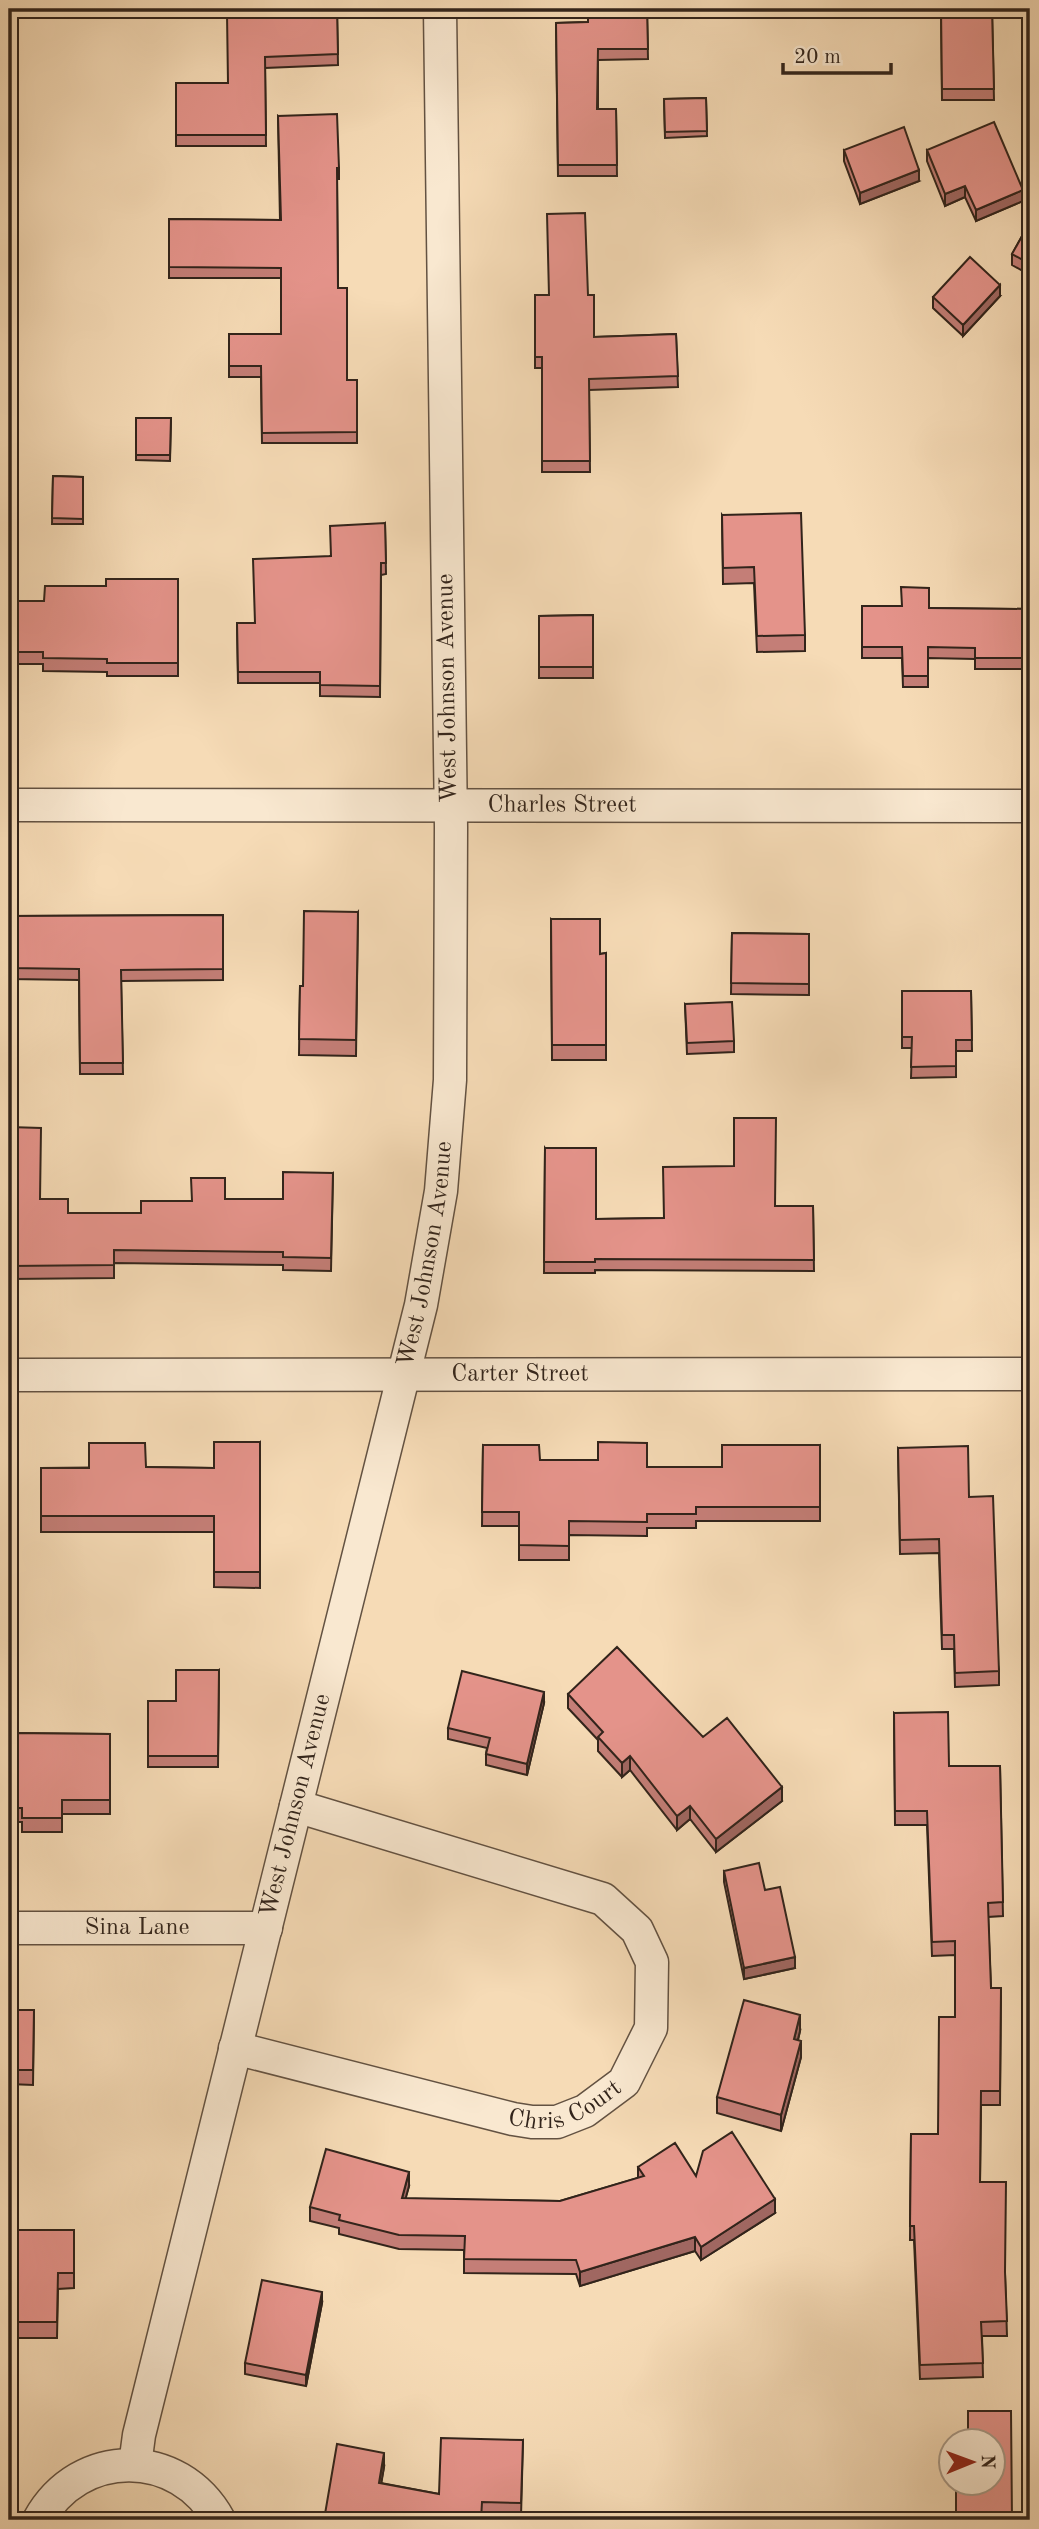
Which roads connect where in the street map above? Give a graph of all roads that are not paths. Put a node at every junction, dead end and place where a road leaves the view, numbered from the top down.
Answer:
1 (440, 9) edge
2 (9, 806) edge
3 (450, 806) junction
4 (1030, 806) edge
5 (404, 1373) junction
6 (1030, 1374) edge
7 (9, 1376) edge
8 (296, 1806) junction
9 (9, 1928) edge
10 (266, 1928) junction
11 (236, 2048) junction
12 (135, 2465) junction
13 (39, 2520) edge
14 (219, 2520) edge

1 - 3 street, West Johnson Avenue
2 - 3 street, Charles Street
3 - 4 street, Charles Street
3 - 5 street, West Johnson Avenue
5 - 6 street, Carter Street
5 - 7 street, Carter Street
5 - 8 street, West Johnson Avenue
8 - 10 street, West Johnson Avenue
8 - 11 street, Chris Court
9 - 10 street, Sina Lane
10 - 11 street, West Johnson Avenue
11 - 12 street, West Johnson Avenue
12 - 13 street
12 - 14 street

